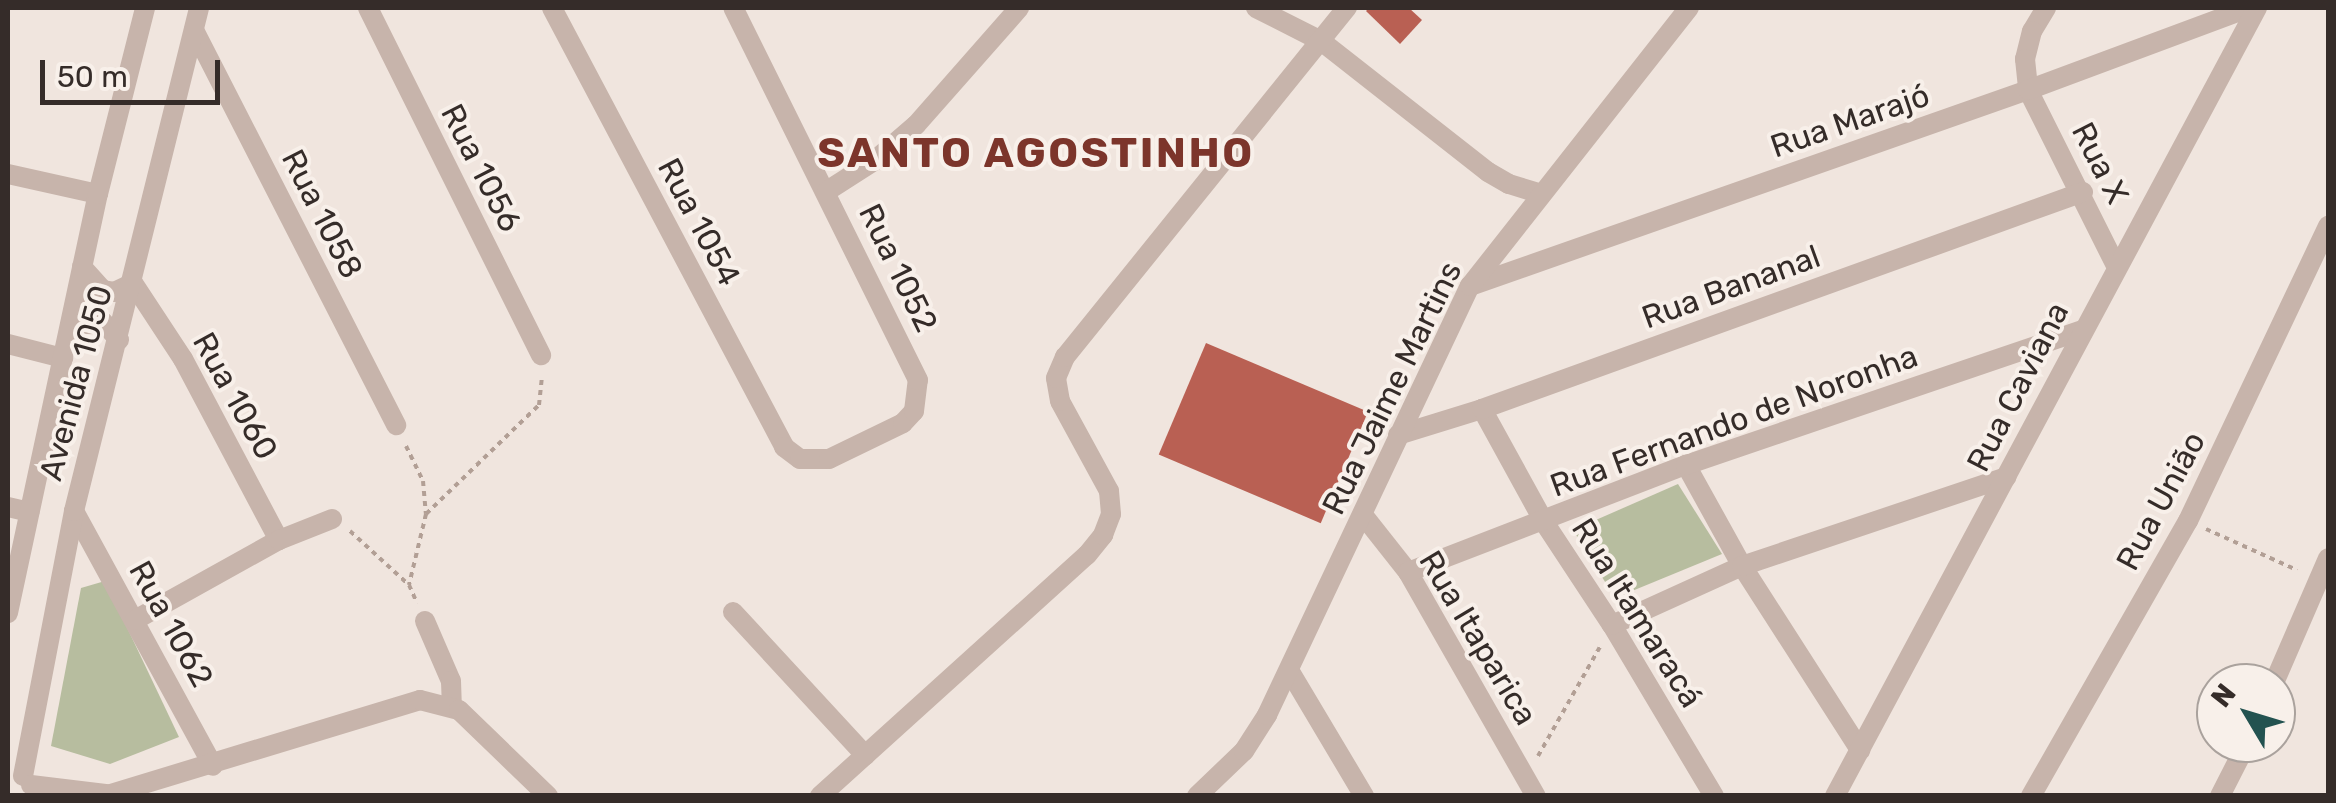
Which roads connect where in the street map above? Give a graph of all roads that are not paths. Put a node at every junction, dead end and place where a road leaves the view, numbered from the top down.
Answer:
1 (145, 8) edge
2 (199, 8) edge
3 (368, 8) edge
4 (552, 8) edge
5 (733, 8) edge
6 (1020, 8) edge
7 (1256, 8) edge
8 (1347, 8) edge
9 (1689, 8) edge
10 (2046, 8) edge
11 (2253, 8) edge
12 (194, 30) junction
13 (1322, 40) junction
14 (2028, 90) junction
15 (8, 174) edge
16 (827, 191) junction
17 (2083, 192) junction
18 (1539, 193) junction
19 (98, 194) junction
20 (2328, 226) edge
21 (2116, 264) junction
22 (82, 267) junction
23 (133, 284) junction
24 (1470, 286) junction
25 (70, 326) junction
26 (2082, 330) junction
27 (119, 340) junction
28 (8, 344) edge
29 (542, 354) road end
30 (63, 358) junction
31 (919, 396) joint
32 (1482, 408) junction
33 (396, 426) road end
34 (1398, 434) junction
35 (1686, 465) junction
36 (2006, 477) junction
37 (8, 507) edge
38 (74, 510) junction
39 (29, 512) junction
40 (1363, 515) junction
41 (332, 518) road end
42 (1544, 522) junction
43 (279, 540) junction
44 (2328, 558) edge
45 (1742, 566) junction
46 (1408, 572) junction
47 (733, 612) dead end
48 (8, 613) edge
49 (135, 620) junction
50 (425, 622) road end
51 (1612, 625) junction
52 (2283, 663) edge
53 (1289, 670) junction
54 (452, 707) junction
55 (1860, 750) junction
56 (865, 755) junction
57 (2237, 763) edge
58 (213, 766) junction
59 (24, 782) edge
60 (1531, 787) edge
61 (106, 795) edge
62 (548, 796) edge
63 (820, 796) edge
64 (1197, 796) edge
65 (1364, 796) edge
66 (1714, 796) edge
67 (1835, 796) edge
68 (2031, 796) edge
69 (2220, 796) edge

1 - 19 street, Avenida 1050
2 - 12 street, Avenida 1050
3 - 29 street, Rua 1056
4 - 31 street, Rua 1054
5 - 16 street, Rua 1052
6 - 16 street
7 - 13 street
8 - 13 street
9 - 18 street, Rua Jaime Martins
10 - 14 street
11 - 14 street, Rua Marajó
11 - 21 street, Rua Caviana
12 - 23 street, Avenida 1050
12 - 33 street, Rua 1058
13 - 18 street
13 - 56 street
14 - 17 street, Rua X
14 - 24 street, Rua Marajó
15 - 19 street
16 - 31 street, Rua 1052
17 - 21 street, Rua X
17 - 32 street, Rua Bananal
18 - 24 street, Rua Jaime Martins
19 - 22 street, Avenida 1050
20 - 68 street, Rua União
21 - 26 street, Rua Caviana
22 - 23 street
22 - 25 street, Avenida 1050
23 - 27 street, Avenida 1050
23 - 43 street, Rua 1060
24 - 34 street, Rua Jaime Martins
25 - 27 street
25 - 30 street, Avenida 1050
26 - 35 street, Rua Fernando de Noronha
26 - 36 street, Rua Caviana
27 - 38 street, Avenida 1050
28 - 30 street
30 - 39 street, Avenida 1050
32 - 34 street, Rua Bananal
32 - 42 street, Rua Itamaracá
34 - 40 street, Rua Jaime Martins
35 - 42 street, Rua Fernando de Noronha
35 - 45 street
36 - 45 street
36 - 55 street, Rua Caviana
37 - 39 street
38 - 49 street, Rua 1062
38 - 59 street, Avenida 1050
39 - 48 street, Avenida 1050
40 - 46 street, Rua Itaparica
40 - 53 street, Rua Jaime Martins
41 - 43 street
42 - 46 street, Rua Fernando de Noronha
42 - 51 street, Rua Itamaracá
43 - 49 street
44 - 52 street
45 - 51 street
45 - 55 street
46 - 60 street, Rua Itaparica
47 - 56 street
49 - 58 street, Rua 1062
50 - 54 street
51 - 66 street, Rua Itamaracá
53 - 64 street, Rua Jaime Martins
53 - 65 street
54 - 58 street
54 - 62 street
55 - 67 street, Rua Caviana
56 - 63 street
57 - 69 street
58 - 61 street
59 - 61 street

